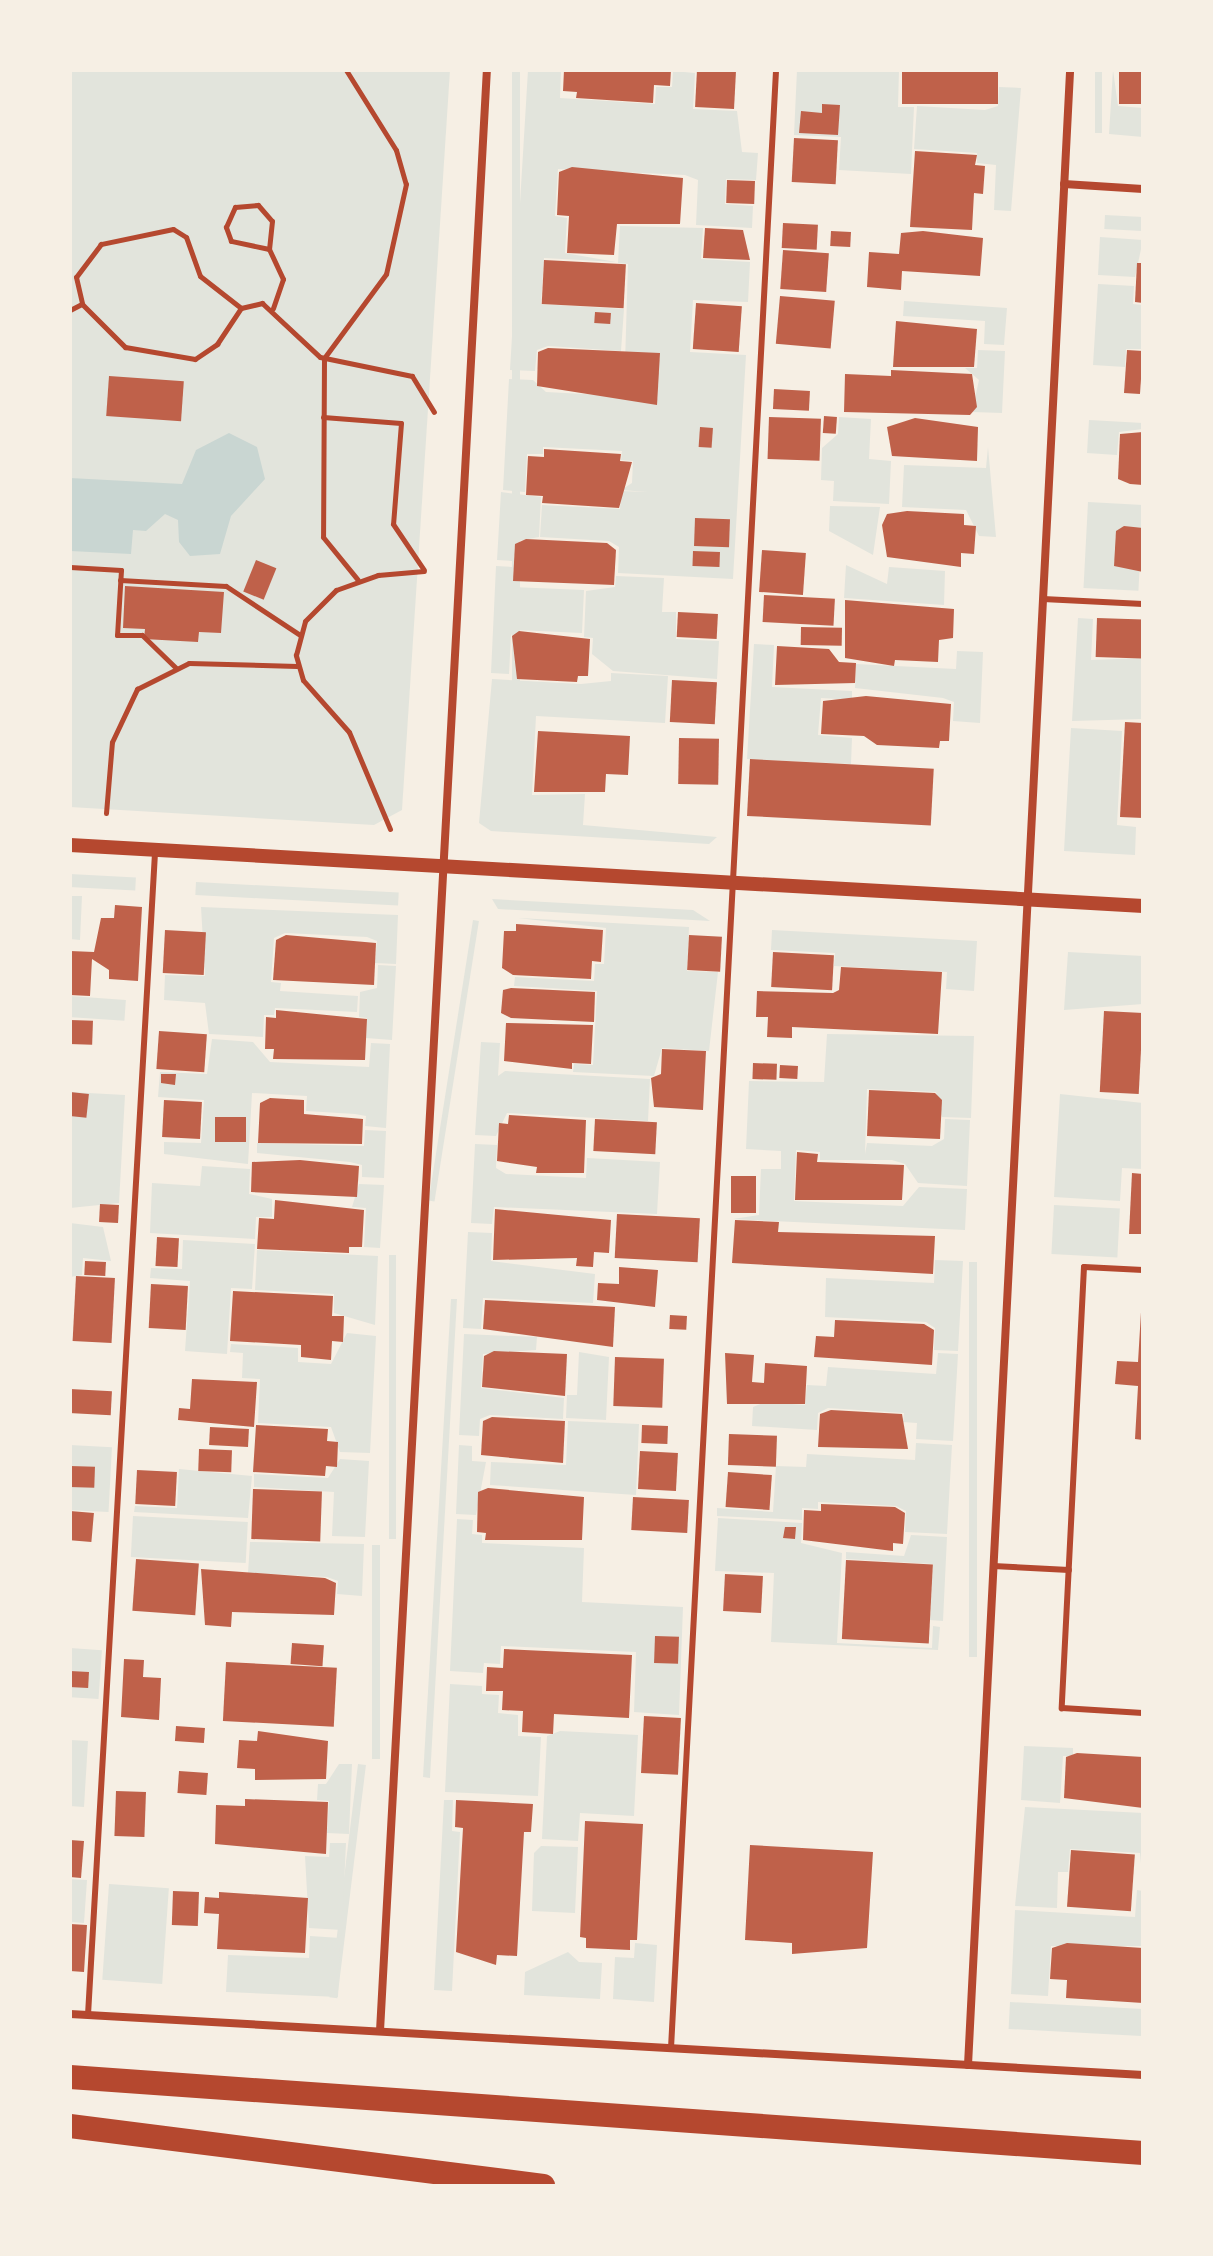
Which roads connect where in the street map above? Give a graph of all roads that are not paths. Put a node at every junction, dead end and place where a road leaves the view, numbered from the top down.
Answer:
1 (487, 70) edge
2 (776, 70) edge
3 (1070, 70) edge
4 (1064, 184) junction
5 (1143, 189) edge
6 (1043, 599) junction
7 (1143, 604) edge
8 (70, 845) edge
9 (155, 849) junction
10 (444, 865) junction
11 (733, 882) junction
12 (1028, 898) junction
13 (1143, 906) edge
14 (1143, 1270) edge
15 (993, 1566) junction
16 (1069, 1570) junction
17 (1143, 1713) edge
18 (70, 2014) edge
19 (88, 2015) junction
20 (380, 2031) junction
21 (671, 2048) junction
22 (968, 2065) junction
23 (1143, 2075) edge
24 (70, 2077) edge
25 (70, 2126) edge
26 (1143, 2153) edge
27 (543, 2186) edge

1 - 10 street
2 - 11 lane
3 - 4 street
4 - 5 street
4 - 6 street
6 - 7 lane
6 - 12 street
8 - 9 street
9 - 10 street
9 - 19 lane
10 - 11 street
10 - 20 street
11 - 12 street
11 - 21 lane
12 - 13 street
12 - 15 street
14 - 16 lane
15 - 16 lane
15 - 22 street
16 - 17 lane
18 - 19 street
19 - 20 street
20 - 21 street
21 - 22 street
22 - 23 street
24 - 26 highway
25 - 27 highway

